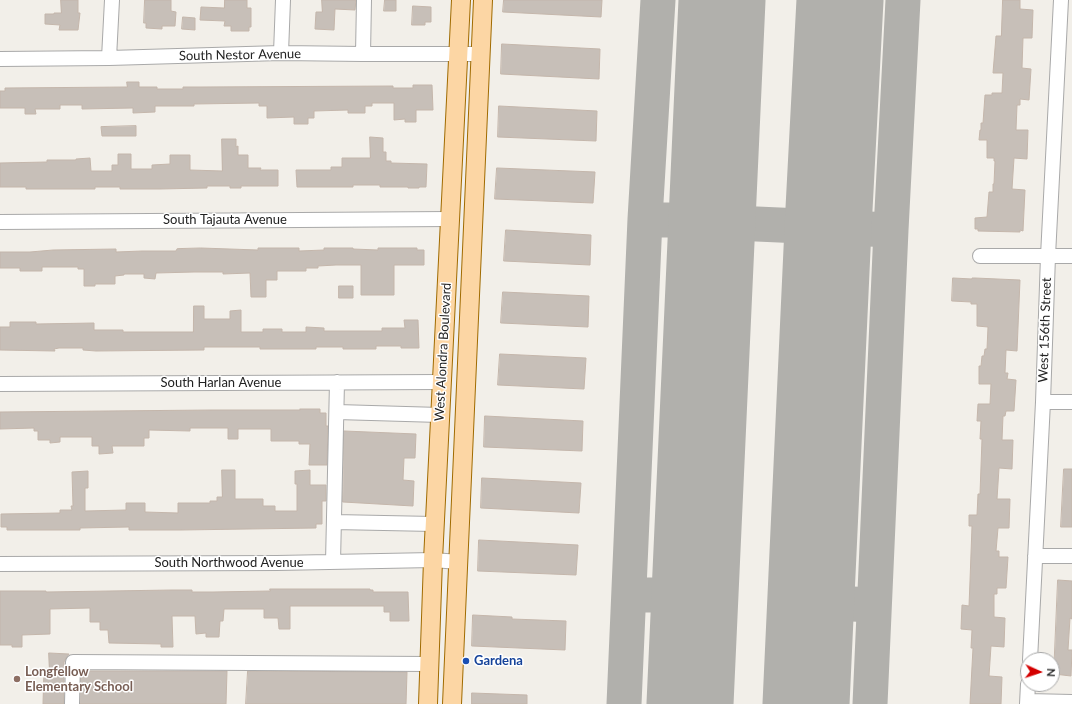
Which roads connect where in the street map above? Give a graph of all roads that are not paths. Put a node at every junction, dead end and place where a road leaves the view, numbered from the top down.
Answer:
1 (112, 0) edge
2 (283, 0) edge
3 (364, 0) edge
4 (461, 0) edge
5 (484, 0) edge
6 (1061, 0) edge
7 (281, 53) junction
8 (363, 54) junction
9 (458, 54) junction
10 (481, 54) junction
11 (110, 58) junction
12 (0, 59) edge
13 (450, 219) junction
14 (0, 222) edge
15 (980, 256) dead end
16 (1048, 256) junction
17 (1072, 256) edge
18 (337, 382) junction
19 (441, 382) junction
20 (0, 384) edge
21 (1043, 402) junction
22 (1072, 402) edge
23 (336, 412) junction
24 (440, 415) junction
25 (334, 522) junction
26 (434, 524) junction
27 (1035, 556) junction
28 (1072, 556) edge
29 (433, 560) junction
30 (333, 562) junction
31 (459, 562) junction
32 (0, 564) edge
33 (1030, 652) edge
34 (430, 664) junction
35 (1028, 692) edge
36 (1072, 702) edge
37 (1028, 703) edge
38 (72, 704) edge
39 (428, 704) edge
40 (452, 704) edge

1 - 11 street
2 - 7 street
3 - 8 street
4 - 9 main road, West Alondra Boulevard
5 - 10 main road, West Alondra Boulevard
6 - 16 street, West 156th Street
7 - 8 street, South Nestor Avenue
7 - 11 street, South Nestor Avenue
8 - 9 street, South Nestor Avenue
9 - 10 street, South Nestor Avenue
9 - 13 main road, West Alondra Boulevard
10 - 31 main road, West Alondra Boulevard
11 - 12 street, South Nestor Avenue
13 - 14 street, South Tajauta Avenue
13 - 19 main road, West Alondra Boulevard
15 - 16 street
16 - 17 street
16 - 21 street, West 156th Street
18 - 19 street, South Harlan Avenue
18 - 20 street, South Harlan Avenue
18 - 23 street
19 - 24 main road, West Alondra Boulevard
21 - 22 street
21 - 27 street, West 156th Street
23 - 24 street
23 - 25 street
24 - 26 main road, West Alondra Boulevard
25 - 26 street
25 - 30 street
26 - 29 main road, West Alondra Boulevard
27 - 28 street
27 - 33 street, West 156th Street
29 - 30 street, South Northwood Avenue
29 - 31 street, South Northwood Avenue
29 - 34 main road, West Alondra Boulevard
30 - 32 street, South Northwood Avenue
31 - 40 main road, West Alondra Boulevard
34 - 38 street
34 - 39 main road, West Alondra Boulevard
35 - 37 street
36 - 37 street

